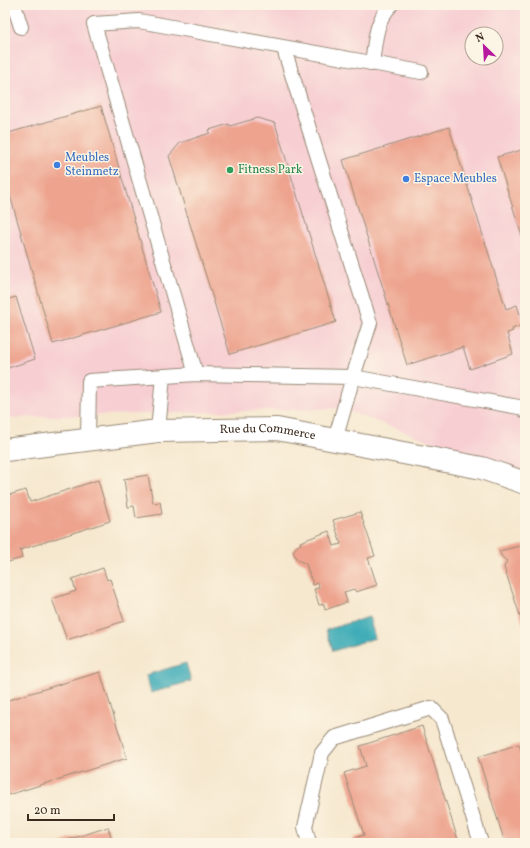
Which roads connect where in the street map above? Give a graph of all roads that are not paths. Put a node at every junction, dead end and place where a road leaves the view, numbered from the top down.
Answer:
1 (14, 5) edge
2 (391, 5) edge
3 (5, 17) edge
4 (284, 48) junction
5 (372, 64) junction
6 (421, 72) dead end
7 (196, 374) junction
8 (163, 376) junction
9 (353, 377) junction
10 (525, 411) edge
11 (158, 431) junction
12 (88, 440) junction
13 (335, 440) junction
14 (5, 450) edge
15 (525, 482) edge
16 (309, 843) edge
17 (481, 843) edge

1 - 3 lane
2 - 5 lane
4 - 5 lane
4 - 7 lane
4 - 9 lane
5 - 6 lane
7 - 8 lane
7 - 9 lane
8 - 11 lane
8 - 12 lane
9 - 10 lane
9 - 13 lane
11 - 12 street, Rue du Commerce
11 - 13 street, Rue du Commerce
12 - 14 street, Rue du Commerce
13 - 15 street, Rue du Commerce
16 - 17 lane

